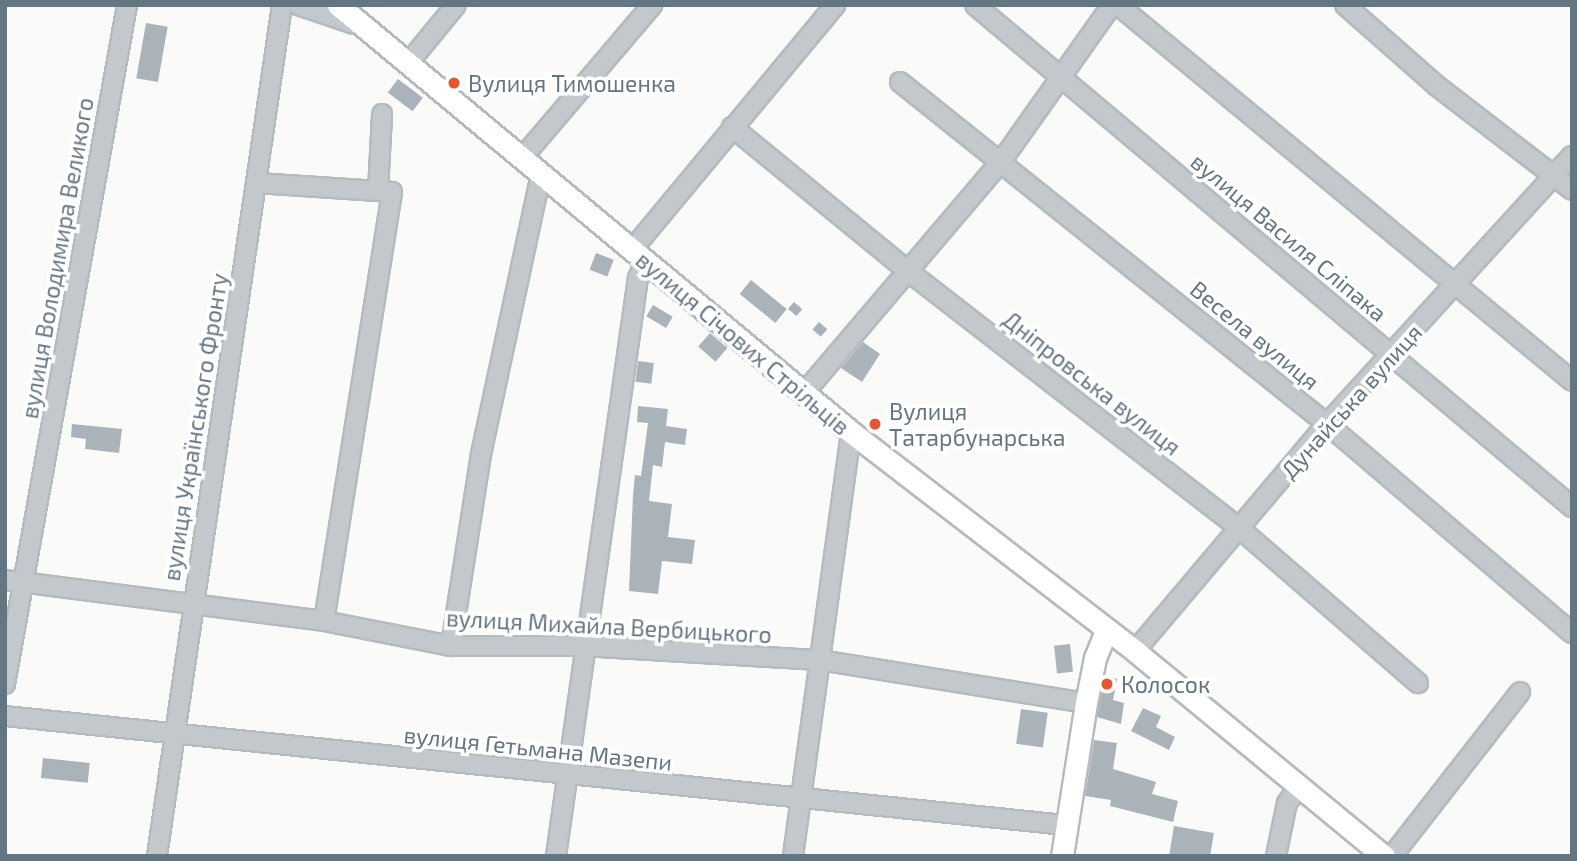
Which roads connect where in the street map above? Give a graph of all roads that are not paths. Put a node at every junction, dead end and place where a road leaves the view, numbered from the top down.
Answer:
1 (127, 5) edge
2 (282, 5) edge
3 (298, 5) edge
4 (456, 5) edge
5 (652, 5) edge
6 (835, 5) edge
7 (975, 5) edge
8 (1112, 5) edge
9 (1118, 5) edge
10 (1345, 5) edge
11 (343, 7) edge
12 (367, 31) junction
13 (410, 61) junction
14 (1059, 76) junction
15 (900, 82) dead end
16 (382, 114) dead end
17 (732, 127) junction
18 (1572, 156) edge
19 (522, 158) junction
20 (1000, 163) junction
21 (541, 175) junction
22 (1556, 177) junction
23 (258, 183) junction
24 (1572, 190) edge
25 (378, 191) junction
26 (638, 257) junction
27 (909, 272) junction
28 (1455, 286) junction
29 (1392, 355) junction
30 (1572, 381) edge
31 (804, 393) junction
32 (1327, 424) junction
33 (851, 432) junction
34 (1572, 507) edge
35 (1239, 528) junction
36 (5, 580) edge
37 (24, 583) junction
38 (192, 604) junction
39 (324, 621) junction
40 (1107, 629) junction
41 (1572, 634) edge
42 (451, 646) junction
43 (582, 646) junction
44 (1135, 651) junction
45 (820, 660) junction
46 (1418, 683) dead end
47 (5, 684) edge
48 (1520, 692) dead end
49 (1086, 703) junction
50 (5, 716) edge
51 (173, 732) junction
52 (565, 775) junction
53 (1298, 788) junction
54 (803, 798) junction
55 (1066, 825) junction
56 (157, 856) edge
57 (556, 856) edge
58 (793, 856) edge
59 (1062, 856) edge
60 (1276, 856) edge
61 (1384, 856) edge
62 (1392, 856) edge

1 - 37 street, вулиця Володимира Великого
2 - 23 street, вулиця Українського Фронту
3 - 12 street
4 - 13 street
5 - 19 street
6 - 17 street
7 - 14 street, вулиця Василя Сліпака
8 - 14 street
9 - 28 street
10 - 22 street
11 - 12 main road, вулиця Січових Стрільців
12 - 13 main road, вулиця Січових Стрільців
13 - 19 main road, вулиця Січових Стрільців
14 - 20 street
14 - 29 street, вулиця Василя Сліпака
15 - 20 street, Весела вулиця
16 - 25 street
17 - 26 street
17 - 27 street, Дніпровська вулиця
18 - 22 street, Дунайська вулиця
19 - 21 main road, вулиця Січових Стрільців
20 - 27 street
20 - 32 street, Весела вулиця
21 - 26 main road, вулиця Січових Стрільців
21 - 42 street
22 - 24 street
22 - 28 street, Дунайська вулиця
23 - 25 street
23 - 38 street, вулиця Українського Фронту
25 - 39 street
26 - 31 main road, вулиця Січових Стрільців
26 - 43 street
27 - 31 street
27 - 35 street, Дніпровська вулиця
28 - 29 street, Дунайська вулиця
28 - 30 street
29 - 32 street, Дунайська вулиця
29 - 34 street, вулиця Василя Сліпака
31 - 33 main road, вулиця Січових Стрільців
32 - 35 street, Дунайська вулиця
32 - 41 street, Весела вулиця
33 - 40 main road, вулиця Січових Стрільців
33 - 45 street
35 - 44 street, Дунайська вулиця
35 - 46 street, Дніпровська вулиця
36 - 37 street, вулиця Михайла Вербицького
37 - 38 street, вулиця Михайла Вербицького
37 - 47 street, вулиця Володимира Великого
38 - 39 street, вулиця Михайла Вербицького
38 - 51 street, вулиця Українського Фронту
39 - 42 street, вулиця Михайла Вербицького
40 - 44 main road, вулиця Січових Стрільців
40 - 49 main road
42 - 43 street, вулиця Михайла Вербицького
43 - 45 street, вулиця Михайла Вербицького
43 - 52 street
44 - 53 main road, вулиця Січових Стрільців
45 - 49 street, вулиця Михайла Вербицького
45 - 54 street
48 - 62 street
49 - 55 main road
50 - 51 street, вулиця Гетьмана Мазепи
51 - 52 street, вулиця Гетьмана Мазепи
51 - 56 street, вулиця Українського Фронту
52 - 54 street, вулиця Гетьмана Мазепи
52 - 57 street
53 - 60 street
53 - 61 main road, вулиця Січових Стрільців
54 - 55 street, вулиця Гетьмана Мазепи
54 - 58 street
55 - 59 main road

